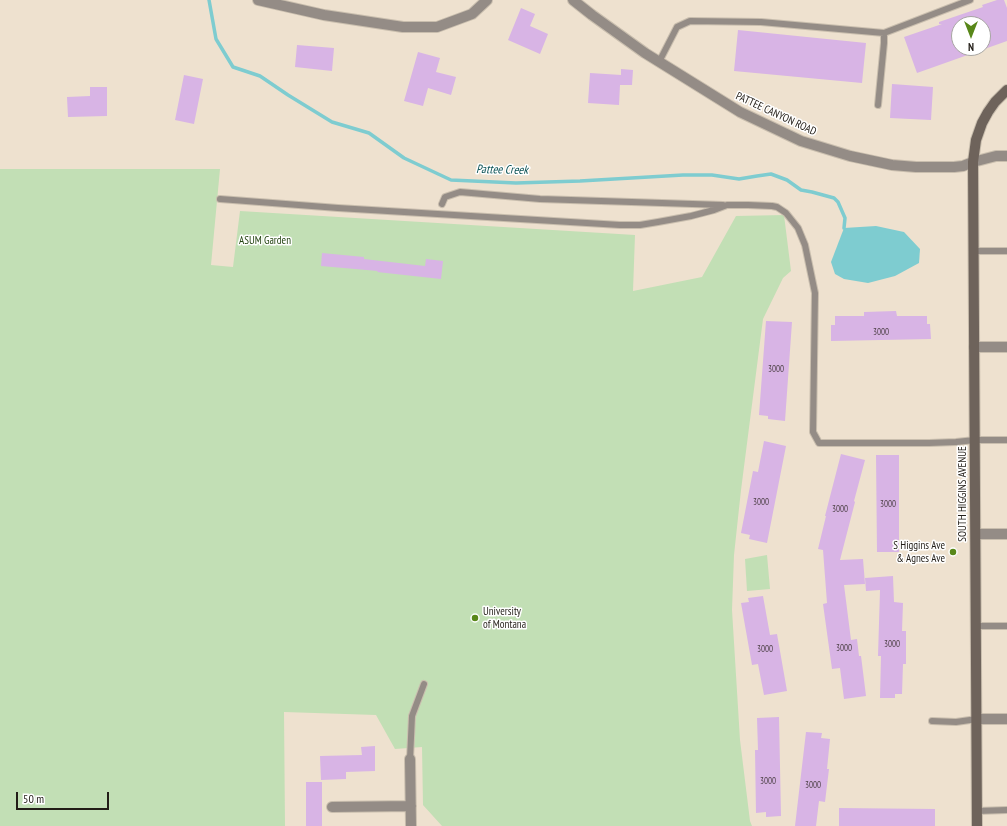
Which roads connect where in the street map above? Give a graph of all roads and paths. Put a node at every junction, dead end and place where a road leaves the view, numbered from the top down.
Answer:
1 (258, 0) edge
2 (487, 0) edge
3 (573, 0) edge
4 (970, 0) edge
5 (884, 33) junction
6 (660, 62) junction
7 (1007, 90) edge
8 (878, 104) dead end
9 (1007, 156) edge
10 (973, 162) junction
11 (220, 199) dead end
12 (442, 204) dead end
13 (727, 205) junction
14 (974, 251) junction
15 (1007, 251) edge
16 (974, 347) junction
17 (1007, 347) edge
18 (975, 440) junction
19 (1007, 440) edge
20 (976, 534) junction
21 (1007, 534) edge
22 (976, 626) junction
23 (1007, 626) edge
24 (424, 684) dead end
25 (977, 719) junction
26 (1007, 719) edge
27 (932, 721) dead end
28 (410, 759) joint
29 (411, 806) junction
30 (332, 807) dead end
31 (977, 810) junction
32 (1007, 810) edge
33 (411, 826) edge
34 (977, 826) edge

1 - 2 street
3 - 6 street, PATTEE CANYON ROAD
4 - 5 lane
5 - 6 lane
5 - 8 lane
6 - 10 street, PATTEE CANYON ROAD
7 - 10 main road, SOUTH HIGGINS AVENUE
9 - 10 street, PATTEE CANYON ROAD
10 - 14 main road, SOUTH HIGGINS AVENUE
11 - 13 lane
12 - 13 lane
13 - 18 lane
14 - 15 lane
14 - 16 main road, SOUTH HIGGINS AVENUE
16 - 17 street
16 - 18 main road, SOUTH HIGGINS AVENUE
18 - 19 lane
18 - 20 main road, SOUTH HIGGINS AVENUE
20 - 21 street
20 - 22 main road, SOUTH HIGGINS AVENUE
22 - 23 lane
22 - 25 main road, SOUTH HIGGINS AVENUE
24 - 28 lane
25 - 26 street
25 - 27 lane
25 - 31 main road, SOUTH HIGGINS AVENUE
28 - 29 street
29 - 30 street
29 - 33 street
31 - 32 lane
31 - 34 main road, SOUTH HIGGINS AVENUE

